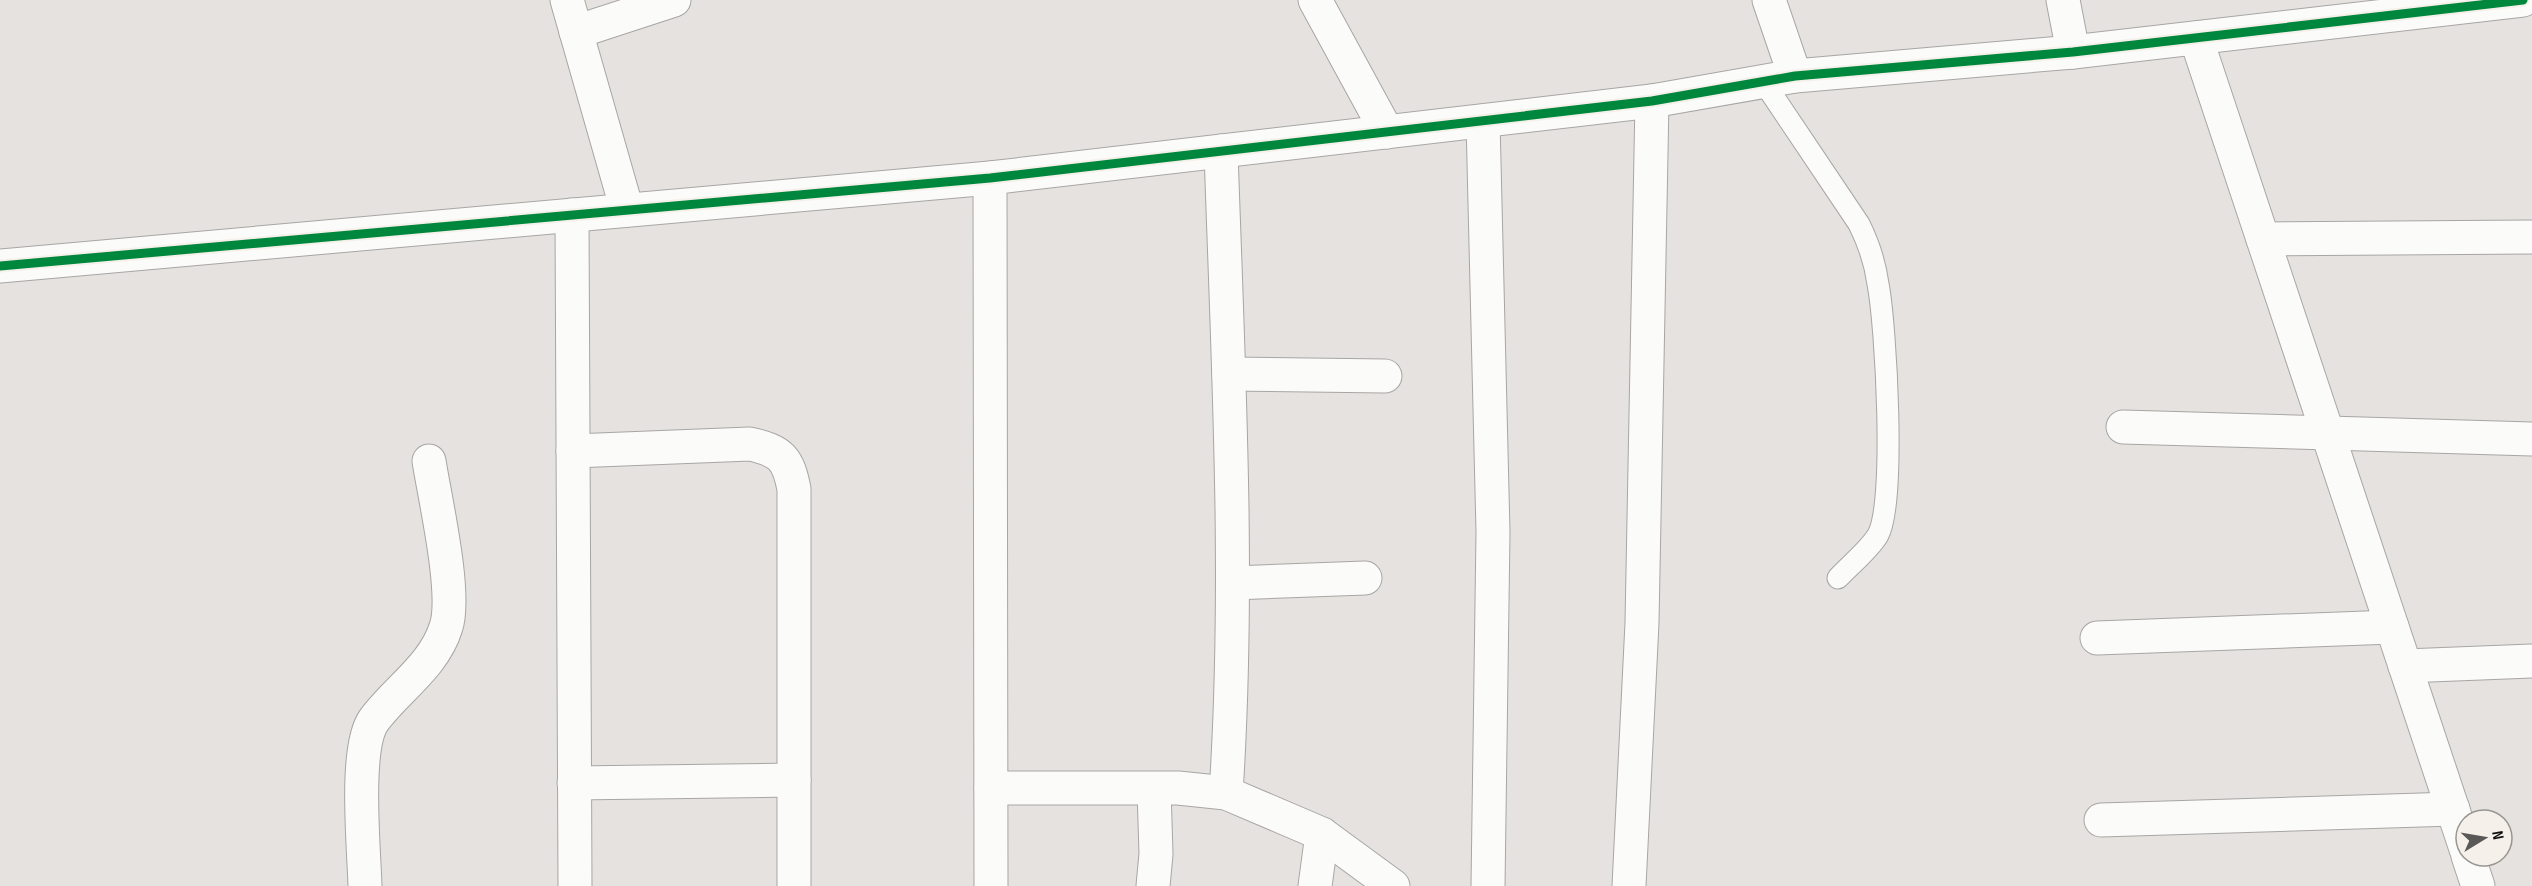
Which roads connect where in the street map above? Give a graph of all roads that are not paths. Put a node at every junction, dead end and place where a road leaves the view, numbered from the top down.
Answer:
1 (567, 0) edge
2 (674, 0) edge
3 (1315, 0) edge
4 (1769, 0) edge
5 (2063, 0) edge
6 (2523, 0) edge
7 (2467, 3) edge
8 (576, 32) junction
9 (2196, 38) junction
10 (2073, 52) junction
11 (1795, 76) junction
12 (1763, 81) junction
13 (1652, 101) junction
14 (1482, 121) junction
15 (1387, 132) junction
16 (1221, 151) junction
17 (990, 178) junction
18 (627, 210) junction
19 (572, 215) junction
20 (2532, 237) edge
21 (2263, 239) junction
22 (0, 266) edge
23 (1229, 374) junction
24 (1385, 376) dead end
25 (2123, 427) dead end
26 (2328, 435) junction
27 (2532, 439) edge
28 (573, 451) junction
29 (429, 460) dead end
30 (1365, 578) dead end
31 (1838, 578) dead end
32 (1233, 583) junction
33 (2392, 627) junction
34 (2097, 638) dead end
35 (2532, 661) edge
36 (2405, 666) junction
37 (794, 780) junction
38 (574, 783) junction
39 (991, 788) junction
40 (1154, 789) junction
41 (1226, 793) junction
42 (2453, 809) junction
43 (2454, 812) edge
44 (2100, 820) dead end
45 (1322, 834) junction
46 (2472, 868) edge
47 (365, 886) edge
48 (575, 886) edge
49 (794, 886) edge
50 (991, 886) edge
51 (1153, 886) edge
52 (1315, 886) edge
53 (1393, 886) edge
54 (1488, 886) edge
55 (1629, 886) edge
56 (2478, 886) edge

1 - 8 street
2 - 8 street
3 - 15 street
4 - 11 street
5 - 10 street
6 - 7 street
7 - 9 street
8 - 18 street
9 - 10 street
9 - 21 street
10 - 11 street
11 - 12 street
12 - 13 street
12 - 31 lane
13 - 14 street
13 - 55 street
14 - 15 street
14 - 54 street
15 - 16 street
16 - 17 street
16 - 23 street
17 - 18 street
17 - 39 street
18 - 19 street
19 - 22 street
19 - 28 street
20 - 21 street
21 - 26 street
23 - 24 street
23 - 32 street
25 - 26 street
26 - 27 street
26 - 33 street
28 - 37 street
28 - 38 street
29 - 47 street
30 - 32 street
32 - 41 street
33 - 34 street
33 - 36 street
35 - 36 street
36 - 42 street
37 - 38 street
37 - 49 street
38 - 48 street
39 - 40 street
39 - 50 street
40 - 41 street
40 - 51 street
41 - 45 street
42 - 43 street
42 - 44 street
45 - 52 street
45 - 53 street
46 - 56 street

